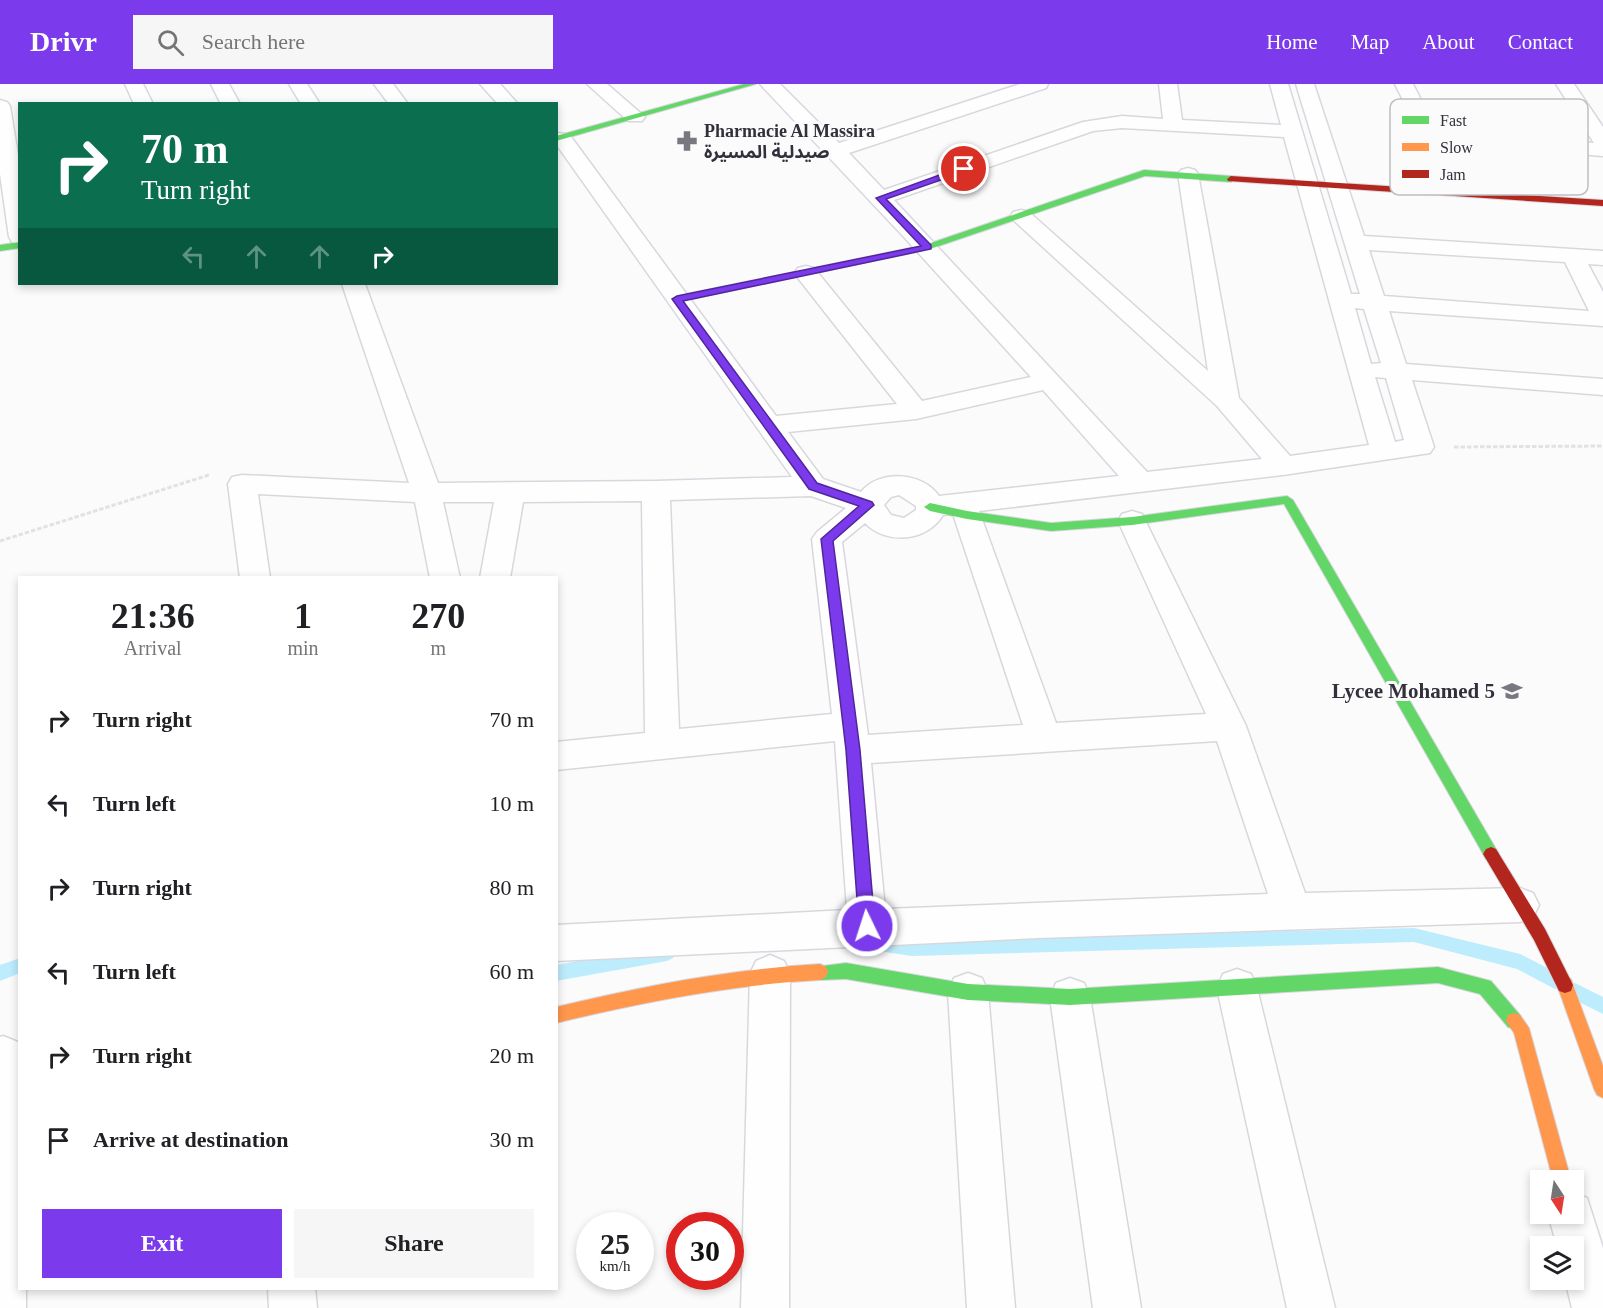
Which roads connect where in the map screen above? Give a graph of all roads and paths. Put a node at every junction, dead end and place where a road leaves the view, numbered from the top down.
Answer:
1 (134, 84) edge
2 (220, 84) edge
3 (298, 84) edge
4 (383, 84) edge
5 (489, 84) edge
6 (596, 84) edge
7 (752, 84) edge
8 (769, 84) edge
9 (1040, 84) edge
10 (1168, 84) edge
11 (1279, 84) edge
12 (1305, 84) edge
13 (1404, 84) edge
14 (1565, 84) edge
15 (1411, 99) edge
16 (1575, 99) edge
17 (143, 102) edge
18 (230, 102) edge
19 (310, 102) edge
20 (397, 102) edge
21 (507, 102) edge
22 (0, 106) edge
23 (635, 117) junction
24 (1588, 119) edge
25 (1173, 124) junction
26 (1293, 132) junction
27 (559, 138) edge
28 (1603, 142) edge
29 (1588, 149) edge
30 (1603, 150) edge
31 (836, 151) junction
32 (1188, 174) junction
33 (1308, 184) junction
34 (1337, 186) junction
35 (1390, 189) edge
36 (1478, 195) edge
37 (880, 198) junction
38 (1603, 203) edge
39 (1020, 217) junction
40 (18, 224) edge
41 (1355, 242) junction
42 (18, 245) edge
43 (927, 247) junction
44 (0, 248) edge
45 (1574, 256) junction
46 (1603, 258) edge
47 (806, 273) junction
48 (353, 285) edge
49 (677, 299) junction
50 (1341, 300) junction
51 (1374, 302) junction
52 (1603, 317) edge
53 (1360, 369) junction
54 (1396, 372) junction
55 (1048, 381) junction
56 (1603, 387) edge
57 (1226, 400) junction
58 (916, 411) junction
59 (769, 425) junction
60 (1603, 446) edge
61 (1420, 447) junction
62 (1384, 452) junction
63 (1283, 466) junction
64 (1141, 483) junction
65 (242, 484) junction
66 (813, 486) junction
67 (656, 491) junction
68 (510, 492) junction
69 (426, 493) junction
70 (868, 505) junction
71 (930, 507) junction
72 (967, 515) junction
73 (1132, 521) junction
74 (0, 541) edge
75 (255, 576) edge
76 (445, 576) edge
77 (495, 576) edge
78 (1229, 726) junction
79 (851, 738) junction
80 (1044, 738) junction
81 (662, 745) junction
82 (558, 756) edge
83 (1520, 905) junction
84 (1292, 909) junction
85 (867, 926) junction
86 (558, 943) edge
87 (770, 974) junction
88 (1237, 988) junction
89 (968, 992) junction
90 (1070, 997) junction
91 (558, 1014) edge
92 (7, 1054) edge
93 (1603, 1089) edge
94 (1559, 1170) edge
95 (1573, 1224) edge
96 (291, 1290) edge
97 (2, 1308) edge
98 (293, 1308) edge
99 (765, 1308) edge
100 (991, 1308) edge
101 (1116, 1308) edge
102 (1311, 1308) edge
103 (1596, 1308) edge

1 - 17 street
2 - 18 street
3 - 19 street
4 - 20 street
5 - 21 street
6 - 23 street
7 - 23 street
8 - 31 street
9 - 31 street
10 - 25 street
11 - 26 street
12 - 34 street
13 - 15 street
14 - 16 street
22 - 40 street
23 - 27 street
24 - 28 street
25 - 26 street
25 - 37 street
26 - 33 street
27 - 49 street
29 - 30 street
31 - 37 street
32 - 33 street
32 - 39 street
32 - 57 street
33 - 34 street
33 - 50 street
34 - 35 street
34 - 41 street
36 - 38 street
37 - 43 street
39 - 43 street
39 - 57 street
41 - 45 street
41 - 51 street
42 - 44 street
43 - 47 street
43 - 55 street
45 - 46 street
45 - 52 street
47 - 49 street
47 - 58 street
48 - 69 street
49 - 59 street
50 - 51 street
50 - 53 street
51 - 52 street
51 - 54 street
53 - 54 street
53 - 62 street
54 - 56 street
54 - 61 street
55 - 58 street
55 - 64 street
57 - 63 street
58 - 59 street
59 - 66 street
60 - 61 path
61 - 62 street
62 - 63 street
63 - 64 street
64 - 71 street
65 - 69 street
65 - 74 path
65 - 75 street
66 - 67 street
66 - 70 street
67 - 68 street
67 - 81 street
68 - 69 street
68 - 77 street
69 - 76 street
70 - 71 street
70 - 71 street
70 - 79 street
71 - 72 street
72 - 73 street
72 - 80 street
73 - 78 street
73 - 83 street
78 - 80 street
78 - 84 street
79 - 80 street
79 - 81 street
79 - 85 street
81 - 82 street
83 - 84 street
83 - 93 street
84 - 85 street
85 - 86 street
87 - 89 street
87 - 91 street
87 - 99 street
88 - 90 street
88 - 94 street
88 - 102 street
89 - 90 street
89 - 100 street
90 - 101 street
92 - 97 street
95 - 103 street
96 - 98 street

